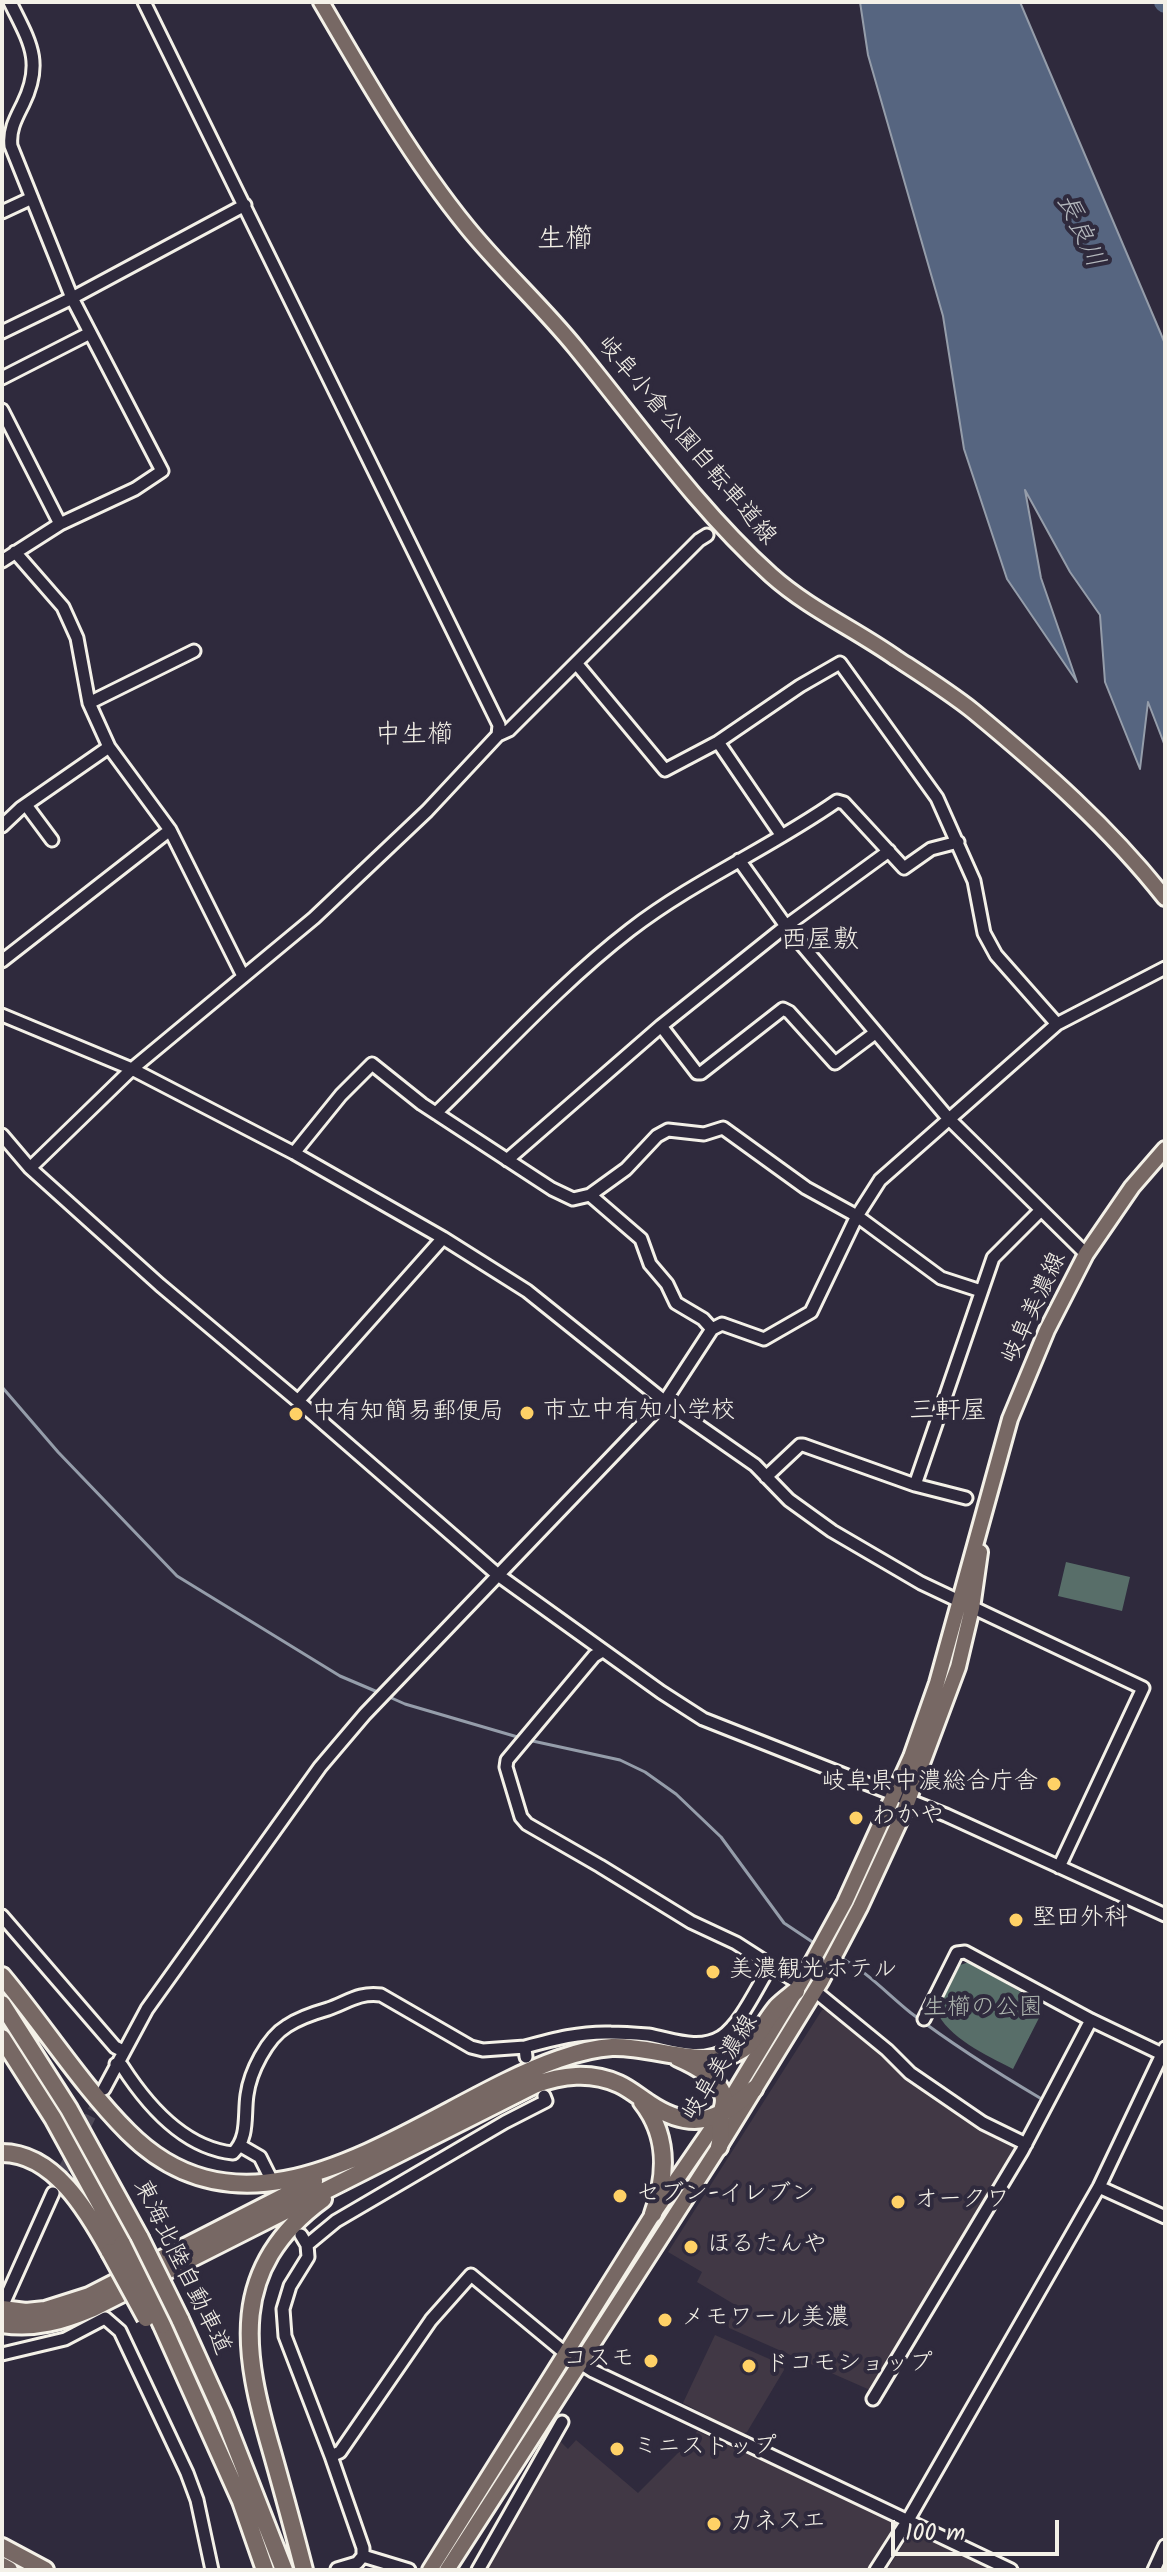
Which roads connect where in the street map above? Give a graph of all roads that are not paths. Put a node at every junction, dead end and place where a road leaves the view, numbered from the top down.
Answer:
1 (10, 2) edge
2 (144, 2) edge
3 (321, 2) edge
4 (32, 198) junction
5 (245, 205) junction
6 (2, 212) edge
7 (72, 298) junction
8 (2, 332) edge
9 (90, 333) junction
10 (2, 378) edge
11 (2, 410) edge
12 (60, 524) junction
13 (707, 535) dead end
14 (15, 552) junction
15 (2, 561) edge
16 (194, 651) dead end
17 (576, 663) junction
18 (89, 703) junction
19 (498, 735) junction
20 (718, 742) junction
21 (109, 747) junction
22 (26, 805) junction
23 (2, 826) edge
24 (170, 830) junction
25 (782, 836) junction
26 (52, 840) dead end
27 (958, 842) junction
28 (889, 851) junction
29 (739, 860) junction
30 (1165, 898) edge
31 (786, 926) junction
32 (2, 961) edge
33 (1165, 968) edge
34 (243, 976) junction
35 (2, 1015) edge
36 (1057, 1024) junction
37 (661, 1026) junction
38 (875, 1033) junction
39 (132, 1069) junction
40 (436, 1113) junction
41 (948, 1118) junction
42 (2, 1135) edge
43 (1165, 1149) edge
44 (294, 1153) junction
45 (507, 1160) junction
46 (30, 1168) junction
47 (590, 1195) junction
48 (1041, 1210) junction
49 (857, 1216) junction
50 (443, 1238) junction
51 (1086, 1254) junction
52 (981, 1291) junction
53 (712, 1329) junction
54 (298, 1401) junction
55 (665, 1401) junction
56 (766, 1477) junction
57 (915, 1485) junction
58 (966, 1498) dead end
59 (498, 1575) junction
60 (966, 1605) junction
61 (602, 1651) junction
62 (902, 1797) junction
63 (1059, 1867) junction
64 (1165, 1915) edge
65 (2, 1916) edge
66 (771, 1965) junction
67 (2, 1976) edge
68 (798, 1988) junction
69 (815, 1991) junction
70 (2, 2004) edge
71 (924, 2019) dead end
72 (1091, 2020) junction
73 (2, 2038) edge
74 (123, 2051) junction
75 (1164, 2051) edge
76 (666, 2053) junction
77 (116, 2064) junction
78 (104, 2089) tunnel mouth
79 (754, 2089) junction
80 (632, 2091) junction
81 (544, 2096) dead end
82 (721, 2115) junction
83 (1026, 2144) junction
84 (241, 2146) junction
85 (719, 2147) junction
86 (2, 2153) edge
87 (370, 2160) junction
88 (270, 2177) dead end
89 (1099, 2187) junction
90 (53, 2193) tunnel mouth
91 (653, 2214) junction
92 (1165, 2217) edge
93 (116, 2248) junction
94 (3, 2304) edge
95 (2, 2324) edge
96 (565, 2353) junction
97 (2, 2354) edge
98 (579, 2362) junction
99 (873, 2399) dead end
100 (562, 2422) dead end
101 (331, 2456) junction
102 (908, 2520) junction
103 (1165, 2546) edge
104 (2, 2547) edge
105 (363, 2556) junction
106 (2, 2566) edge
107 (337, 2569) edge
108 (9, 2570) edge
109 (45, 2570) edge
110 (212, 2570) edge
111 (265, 2570) edge
112 (284, 2570) edge
113 (304, 2570) edge
114 (409, 2570) edge
115 (430, 2570) edge
116 (447, 2570) edge
117 (478, 2570) edge
118 (876, 2570) edge
119 (1011, 2570) edge
120 (1154, 2570) edge

1 - 4 street
2 - 5 street
3 - 30 main road, 岐阜小倉公園自転車道線
4 - 6 street
4 - 7 street
5 - 7 street
5 - 19 street
7 - 8 street
7 - 9 street
9 - 10 street
9 - 12 street
11 - 12 street
12 - 14 street
13 - 17 street
14 - 15 street
14 - 18 street
16 - 18 street
17 - 19 street
17 - 20 street
18 - 21 street
19 - 34 street
20 - 25 street
20 - 27 street
21 - 22 street
21 - 24 street
22 - 23 street
22 - 26 street
24 - 32 street
24 - 34 street
25 - 28 street
25 - 29 street
27 - 28 street
27 - 36 street
28 - 31 street
29 - 31 street
29 - 40 street
31 - 37 street
31 - 38 street
33 - 36 street
34 - 39 street
35 - 39 street
36 - 41 street
37 - 38 street
37 - 45 street
38 - 41 street
39 - 44 street
39 - 46 street
40 - 44 street
40 - 45 street
41 - 48 street
41 - 49 street
42 - 46 street
43 - 51 main road, 岐阜美濃線
44 - 50 street
45 - 47 street
46 - 54 street
47 - 49 street
47 - 53 street
48 - 51 street
48 - 52 street
49 - 52 street
49 - 53 street
50 - 54 street
50 - 55 street
51 - 60 main road, 岐阜美濃線
52 - 57 street
53 - 55 street
54 - 59 street
55 - 56 street
55 - 59 street
56 - 57 street
56 - 60 street
57 - 58 street
59 - 61 street
59 - 74 street
60 - 62 main road, 岐阜美濃線
60 - 63 street
61 - 62 street
61 - 66 street
62 - 63 street
62 - 68 main road, 岐阜美濃線
62 - 69 main road, 岐阜美濃線
63 - 64 street
65 - 74 street
66 - 68 street
66 - 84 street
67 - 87 highway
68 - 76 highway
68 - 82 main road, 岐阜美濃線
69 - 79 main road, 岐阜美濃線
69 - 83 street
70 - 112 highway, 東海北陸自動車道, bridge
71 - 72 street
72 - 75 street
72 - 83 street
73 - 93 highway, 東海北陸自動車道
74 - 77 street
75 - 89 street
76 - 82 highway
76 - 87 highway
77 - 78 street
77 - 84 street
79 - 82 highway
79 - 85 main road, 岐阜美濃線
80 - 82 highway
80 - 87 highway
80 - 91 highway
81 - 101 street
82 - 85 highway
82 - 91 main road, 岐阜美濃線
83 - 99 street
84 - 88 street
85 - 98 main road, 岐阜美濃線
86 - 93 highway
87 - 94 highway
87 - 95 highway
87 - 113 highway
89 - 92 street
89 - 102 street
90 - 94 street
91 - 96 main road, 岐阜美濃線
93 - 111 highway, 東海北陸自動車道, bridge
96 - 98 street
96 - 101 street
96 - 115 main road, 岐阜美濃線
97 - 110 street
98 - 102 street
98 - 116 main road, 岐阜美濃線
100 - 117 street
101 - 105 street
102 - 118 street
102 - 119 street
103 - 120 street
104 - 109 highway
105 - 107 street
105 - 114 street
106 - 108 highway

